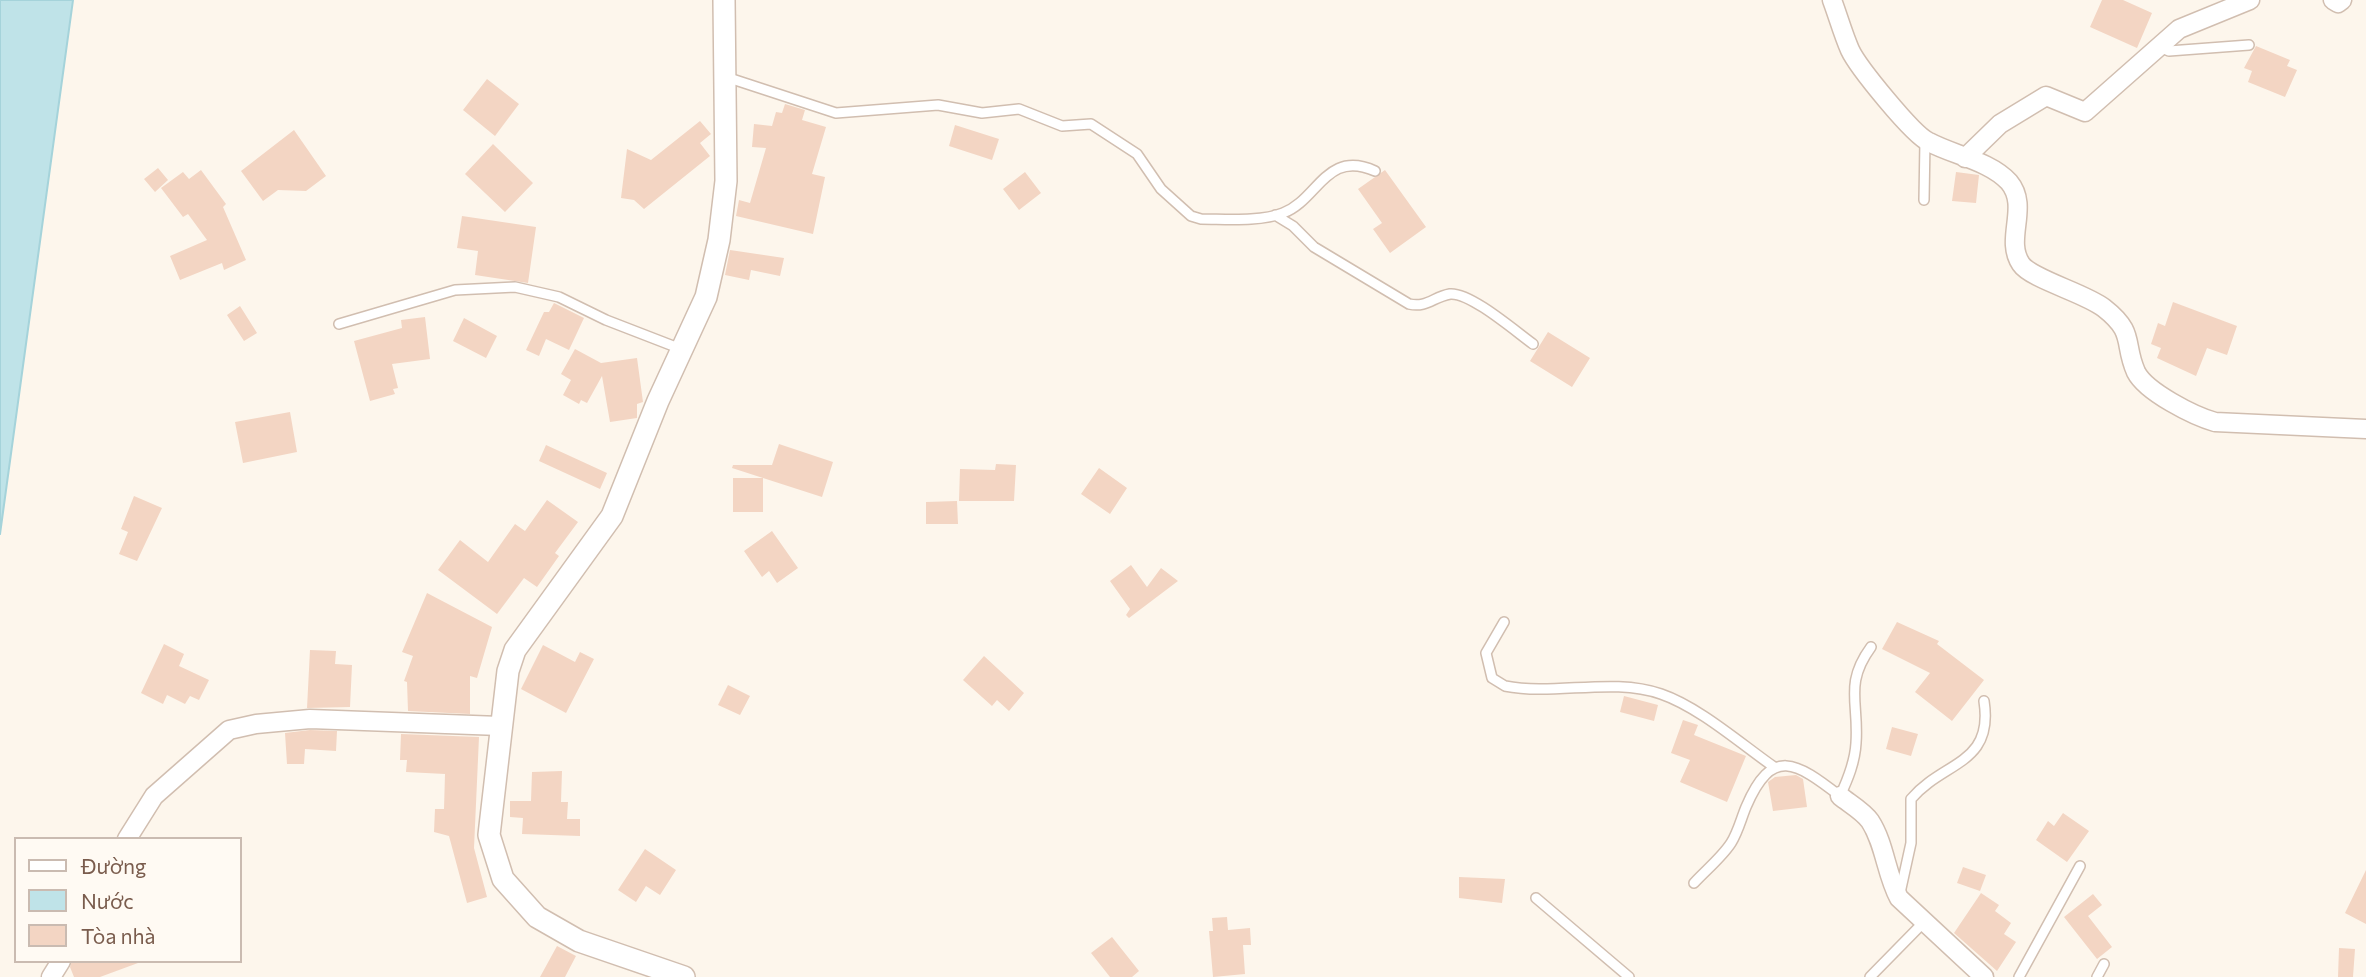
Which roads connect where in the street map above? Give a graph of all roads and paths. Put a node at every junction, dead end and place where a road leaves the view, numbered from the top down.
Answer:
1 (724, 0) edge
2 (1832, 0) edge
3 (2250, 0) edge
4 (2333, 0) edge
5 (2342, 0) edge
6 (2249, 45) dead end
7 (2162, 48) junction
8 (725, 76) junction
9 (1925, 141) junction
10 (1965, 158) junction
11 (1375, 171) dead end
12 (1924, 200) dead end
13 (1275, 215) junction
14 (339, 324) dead end
15 (1533, 344) dead end
16 (681, 349) junction
17 (2366, 429) edge
18 (1504, 622) dead end
19 (1871, 647) dead end
20 (1983, 701) dead end
21 (500, 726) junction
22 (1774, 767) junction
23 (1840, 796) junction
24 (128, 837) edge
25 (2080, 866) dead end
26 (1695, 883) dead end
27 (1536, 898) dead end
28 (1899, 898) junction
29 (1923, 923) junction
30 (2104, 964) dead end
31 (684, 977) edge
32 (1629, 977) edge
33 (1870, 977) edge
34 (1984, 977) edge
35 (2019, 977) edge
36 (2097, 977) edge

1 - 8 street
2 - 9 street
3 - 7 street
4 - 5 street
6 - 7 lane
7 - 10 street
8 - 13 lane
8 - 16 street
9 - 10 street
9 - 12 lane
10 - 17 street
11 - 13 lane
13 - 15 lane
14 - 16 lane
16 - 21 street
18 - 22 lane
19 - 23 lane
20 - 28 lane
21 - 24 street
21 - 31 street
22 - 23 lane
22 - 26 lane
23 - 28 street
25 - 35 lane
27 - 32 lane
28 - 29 street
29 - 33 lane
29 - 34 street
30 - 36 lane

